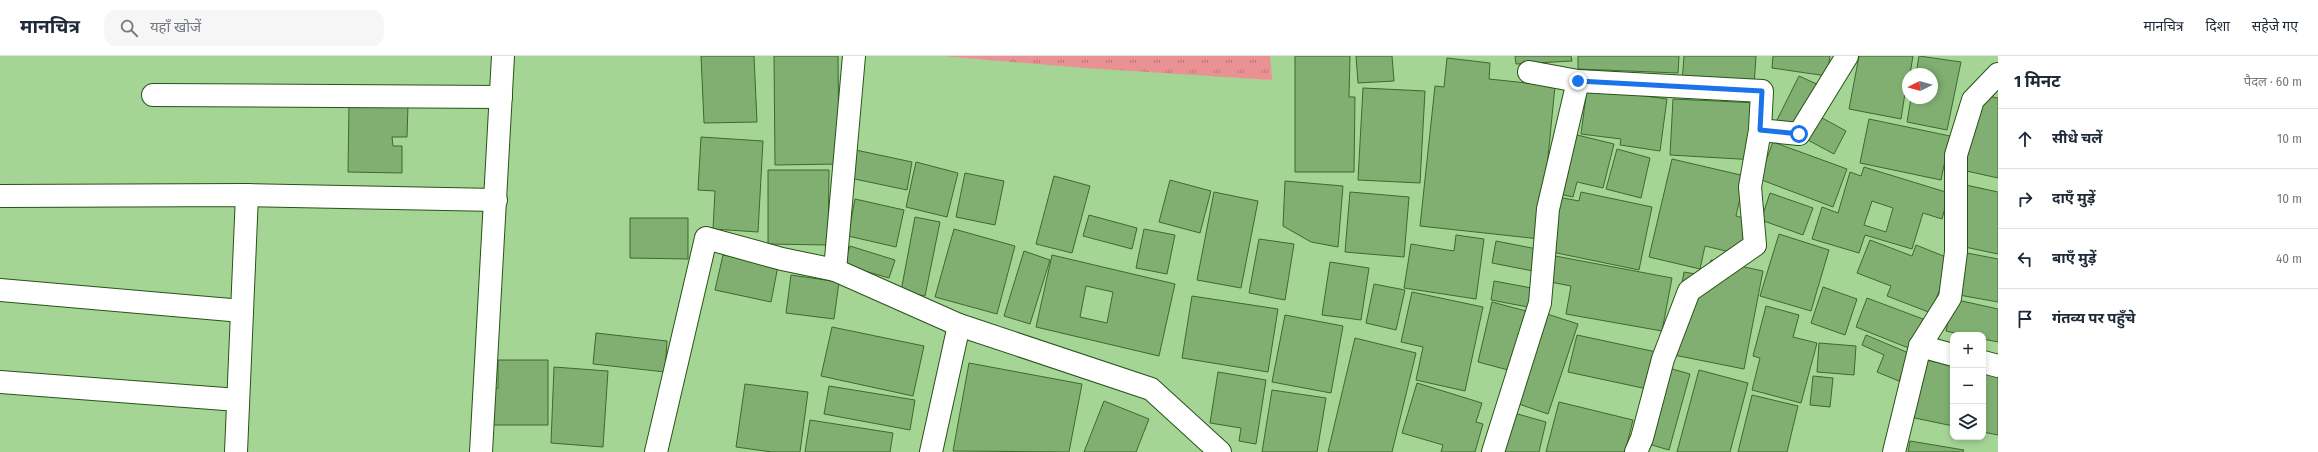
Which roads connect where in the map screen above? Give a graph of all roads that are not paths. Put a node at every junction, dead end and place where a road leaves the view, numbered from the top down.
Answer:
1 (503, 56) edge
2 (854, 56) edge
3 (1847, 56) edge
4 (1529, 72) dead end
5 (1998, 74) edge
6 (1578, 81) junction
7 (153, 96) dead end
8 (501, 97) junction
9 (1760, 130) junction
10 (247, 195) junction
11 (0, 196) edge
12 (496, 200) junction
13 (835, 270) junction
14 (0, 290) edge
15 (242, 311) junction
16 (959, 325) junction
17 (1920, 346) junction
18 (1950, 354) edge
19 (1986, 363) edge
20 (1998, 366) edge
21 (0, 382) edge
22 (238, 400) junction
23 (236, 452) edge
24 (481, 452) edge
25 (656, 452) edge
26 (931, 452) edge
27 (1220, 452) edge
28 (1493, 452) edge
29 (1636, 452) edge
30 (1894, 452) edge

1 - 8 street
2 - 13 street
3 - 9 street
4 - 6 street
5 - 17 street
6 - 9 street
6 - 28 street
7 - 8 street
8 - 12 street
9 - 29 street
10 - 11 street
10 - 12 street
10 - 15 street
12 - 24 street
13 - 16 street
13 - 25 street
14 - 15 street
15 - 22 street
16 - 26 street
16 - 27 street
17 - 18 street
17 - 30 street
19 - 20 street
21 - 22 street
22 - 23 street

